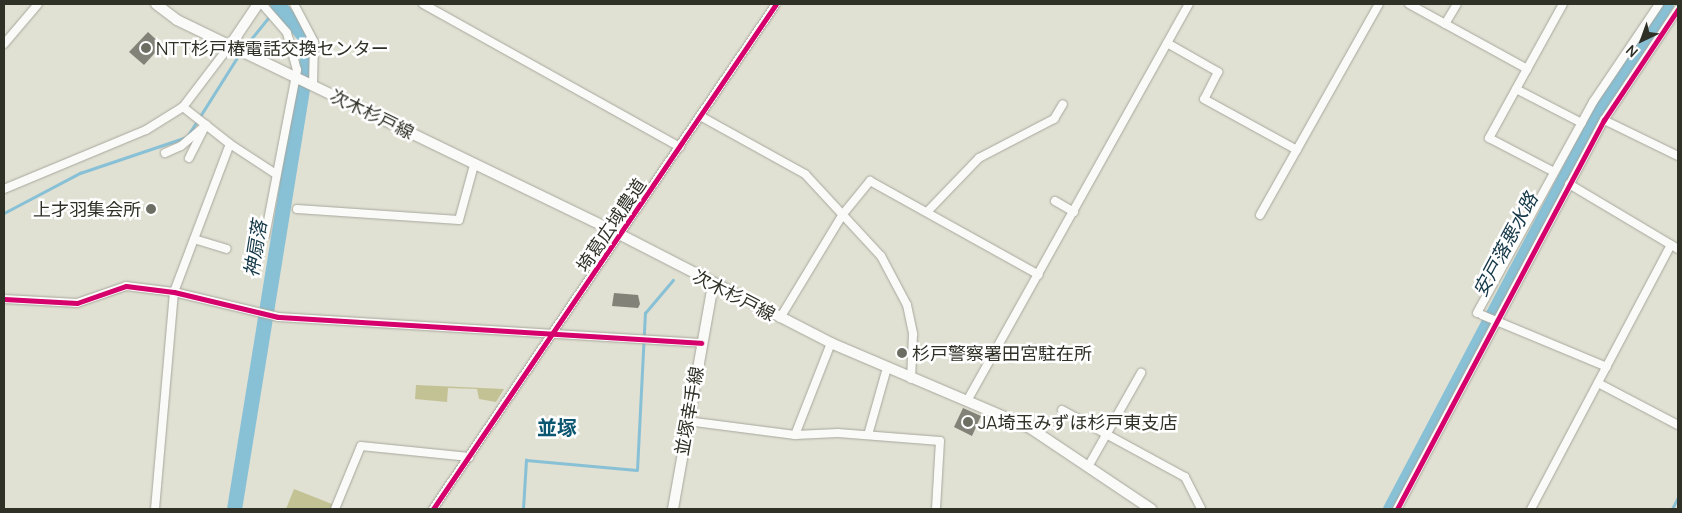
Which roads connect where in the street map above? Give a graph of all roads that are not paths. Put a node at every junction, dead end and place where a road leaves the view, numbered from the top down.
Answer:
1 (38, 4) edge
2 (156, 4) edge
3 (260, 4) edge
4 (294, 4) edge
5 (424, 4) edge
6 (776, 4) edge
7 (1189, 4) edge
8 (1379, 4) edge
9 (1409, 4) edge
10 (1457, 4) edge
11 (1563, 4) edge
12 (1659, 4) edge
13 (1678, 11) edge
14 (1445, 24) junction
15 (4, 43) edge
16 (1167, 43) junction
17 (231, 44) junction
18 (1527, 69) junction
19 (295, 77) junction
20 (313, 86) junction
21 (1516, 89) junction
22 (1063, 104) dead end
23 (183, 107) junction
24 (700, 116) junction
25 (1604, 120) junction
26 (1582, 123) junction
27 (206, 125) junction
28 (230, 144) junction
29 (680, 147) junction
30 (1297, 150) junction
31 (165, 153) dead end
32 (1678, 156) edge
33 (189, 158) dead end
34 (474, 165) junction
35 (1554, 172) junction
36 (276, 174) junction
37 (1569, 184) junction
38 (4, 189) edge
39 (1055, 201) dead end
40 (297, 209) dead end
41 (927, 212) junction
42 (1074, 212) junction
43 (843, 214) junction
44 (1260, 215) dead end
45 (621, 235) junction
46 (265, 236) dead end
47 (194, 239) junction
48 (1671, 245) junction
49 (227, 249) dead end
50 (1678, 249) edge
51 (1039, 275) junction
52 (713, 284) junction
53 (174, 292) junction
54 (4, 299) edge
55 (780, 318) junction
56 (1494, 321) junction
57 (553, 334) junction
58 (701, 343) junction
59 (831, 343) junction
60 (1607, 367) junction
61 (886, 368) junction
62 (1141, 373) dead end
63 (912, 379) junction
64 (1598, 383) junction
65 (967, 401) junction
66 (1062, 410) dead end
67 (687, 421) junction
68 (1678, 425) edge
69 (1107, 434) junction
70 (868, 435) junction
71 (795, 436) junction
72 (469, 457) junction
73 (1089, 465) junction
74 (155, 509) edge
75 (335, 509) edge
76 (433, 509) edge
77 (673, 509) edge
78 (936, 509) edge
79 (1151, 509) edge
80 (1201, 509) edge
81 (1397, 509) edge
82 (1531, 509) edge

1 - 15 street
2 - 17 main road
3 - 17 main road
3 - 19 street
4 - 20 street
5 - 29 street
6 - 24 street, 埼葛広域農道
7 - 16 street
8 - 30 street
9 - 14 street
10 - 14 street
11 - 18 street
12 - 26 street
13 - 25 street
14 - 18 street
16 - 30 street
16 - 42 street
17 - 19 main road
17 - 23 street
18 - 21 street
19 - 20 main road, 次木杉戸線
19 - 36 street
20 - 34 main road, 次木杉戸線
21 - 26 street
21 - 35 street
22 - 41 street
23 - 27 street
23 - 38 street
24 - 29 street, 埼葛広域農道
24 - 43 street
25 - 32 street
25 - 37 street
26 - 35 street
27 - 28 street
27 - 31 street
27 - 33 street
28 - 36 street
28 - 47 street
29 - 45 street, 埼葛広域農道
30 - 44 street
34 - 40 street
34 - 45 main road, 次木杉戸線
35 - 56 street
36 - 46 street
37 - 48 street
37 - 56 street
39 - 42 street
41 - 43 street
41 - 51 street
42 - 51 street
43 - 55 street
43 - 63 street
45 - 52 main road, 次木杉戸線
45 - 57 street, 埼葛広域農道
47 - 49 street
47 - 53 street
48 - 50 street
48 - 60 street
51 - 65 street
52 - 55 main road, 次木杉戸線
52 - 58 main road, 並塚幸手線
53 - 54 street
53 - 57 street
53 - 74 street
55 - 59 main road, 次木杉戸線
56 - 60 street
56 - 81 street
57 - 58 street
57 - 72 street, 埼葛広域農道
58 - 67 main road, 並塚幸手線
59 - 61 main road, 次木杉戸線
59 - 71 street
60 - 64 street
61 - 63 main road, 次木杉戸線
61 - 70 street
62 - 69 street
63 - 65 main road, 次木杉戸線
64 - 68 street
64 - 82 street
65 - 73 main road, 次木杉戸線
66 - 69 street
67 - 71 street
67 - 77 main road, 並塚幸手線
69 - 73 street
69 - 80 street
70 - 71 street
70 - 78 street
72 - 75 street
72 - 76 street, 埼葛広域農道
73 - 79 main road, 次木杉戸線

